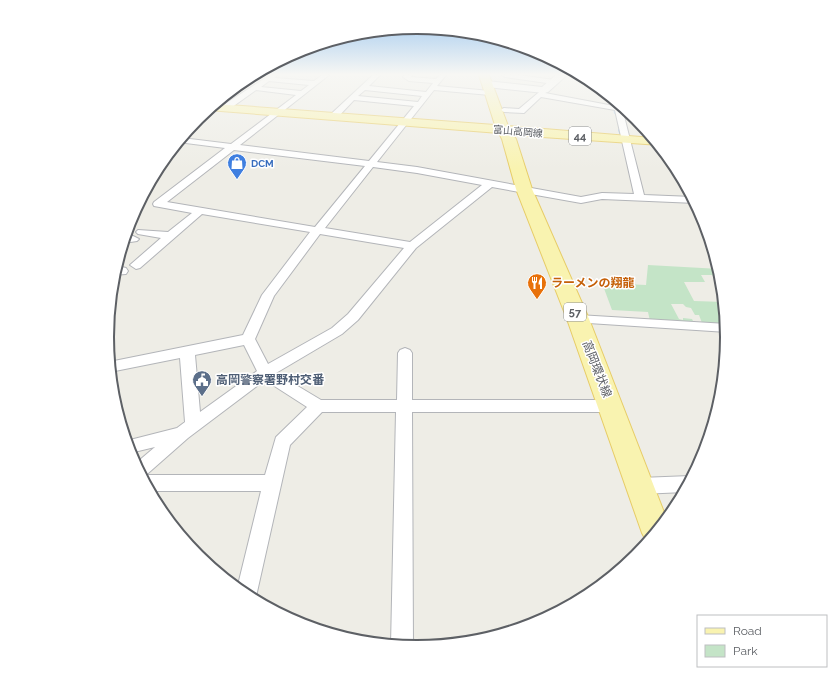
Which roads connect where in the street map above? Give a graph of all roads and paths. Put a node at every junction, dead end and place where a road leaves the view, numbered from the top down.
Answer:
1 (284, 106) edge
2 (344, 106) edge
3 (417, 106) edge
4 (498, 106) edge
5 (502, 106) edge
6 (526, 106) edge
7 (615, 107) edge
8 (219, 108) edge
9 (225, 108) joint
10 (504, 110) junction
11 (277, 112) junction
12 (333, 117) junction
13 (404, 122) junction
14 (508, 133) junction
15 (626, 140) junction
16 (186, 141) edge
17 (649, 142) edge
18 (232, 147) junction
19 (372, 164) junction
20 (490, 183) junction
21 (524, 189) junction
22 (640, 198) junction
23 (688, 200) edge
24 (200, 211) junction
25 (318, 230) junction
26 (142, 232) dead end
27 (170, 236) junction
28 (412, 246) junction
29 (136, 265) dead end
30 (578, 318) junction
31 (720, 328) edge
32 (248, 338) junction
33 (187, 350) junction
34 (405, 353) dead end
35 (116, 366) edge
36 (265, 373) junction
37 (318, 406) junction
38 (610, 406) junction
39 (405, 407) junction
40 (187, 429) junction
41 (134, 445) edge
42 (143, 467) edge
43 (151, 483) edge
44 (272, 483) junction
45 (683, 484) edge
46 (640, 486) junction
47 (655, 526) edge
48 (248, 589) edge
49 (402, 640) edge

1 - 11 street
2 - 12 street
3 - 13 street
4 - 14 main road, 高岡環状線 / 57
5 - 10 main road, 高岡環状線 / 57
6 - 10 street
7 - 15 street
8 - 9 main road, 富山高岡線 / 44
9 - 11 main road, 富山高岡線 / 44
10 - 14 main road, 高岡環状線 / 57
11 - 12 main road, 富山高岡線 / 44
11 - 18 street
12 - 13 main road, 富山高岡線 / 44
13 - 14 main road, 富山高岡線 / 44
13 - 19 street
14 - 15 main road, 富山高岡線 / 44
14 - 21 main road, 高岡環状線 / 57
15 - 17 main road, 富山高岡線 / 44
15 - 22 street
16 - 18 street
18 - 19 street
18 - 24 street
19 - 20 street
19 - 25 street
20 - 21 street
20 - 28 street
21 - 22 street
21 - 30 main road, 高岡環状線 / 57
22 - 23 street
24 - 25 street
24 - 27 street
25 - 28 street
25 - 32 street
26 - 27 street
27 - 29 street
28 - 36 street
30 - 31 street
30 - 38 main road, 高岡環状線 / 57
32 - 33 street
32 - 36 street
33 - 35 street
33 - 40 street
34 - 39 street
36 - 37 street
36 - 40 street
37 - 39 street
37 - 44 street
38 - 39 street
38 - 46 main road, 高岡環状線 / 57
39 - 49 street
40 - 41 street
40 - 42 street
43 - 44 street
44 - 48 street
45 - 46 street
46 - 47 main road, 高岡環状線 / 57

